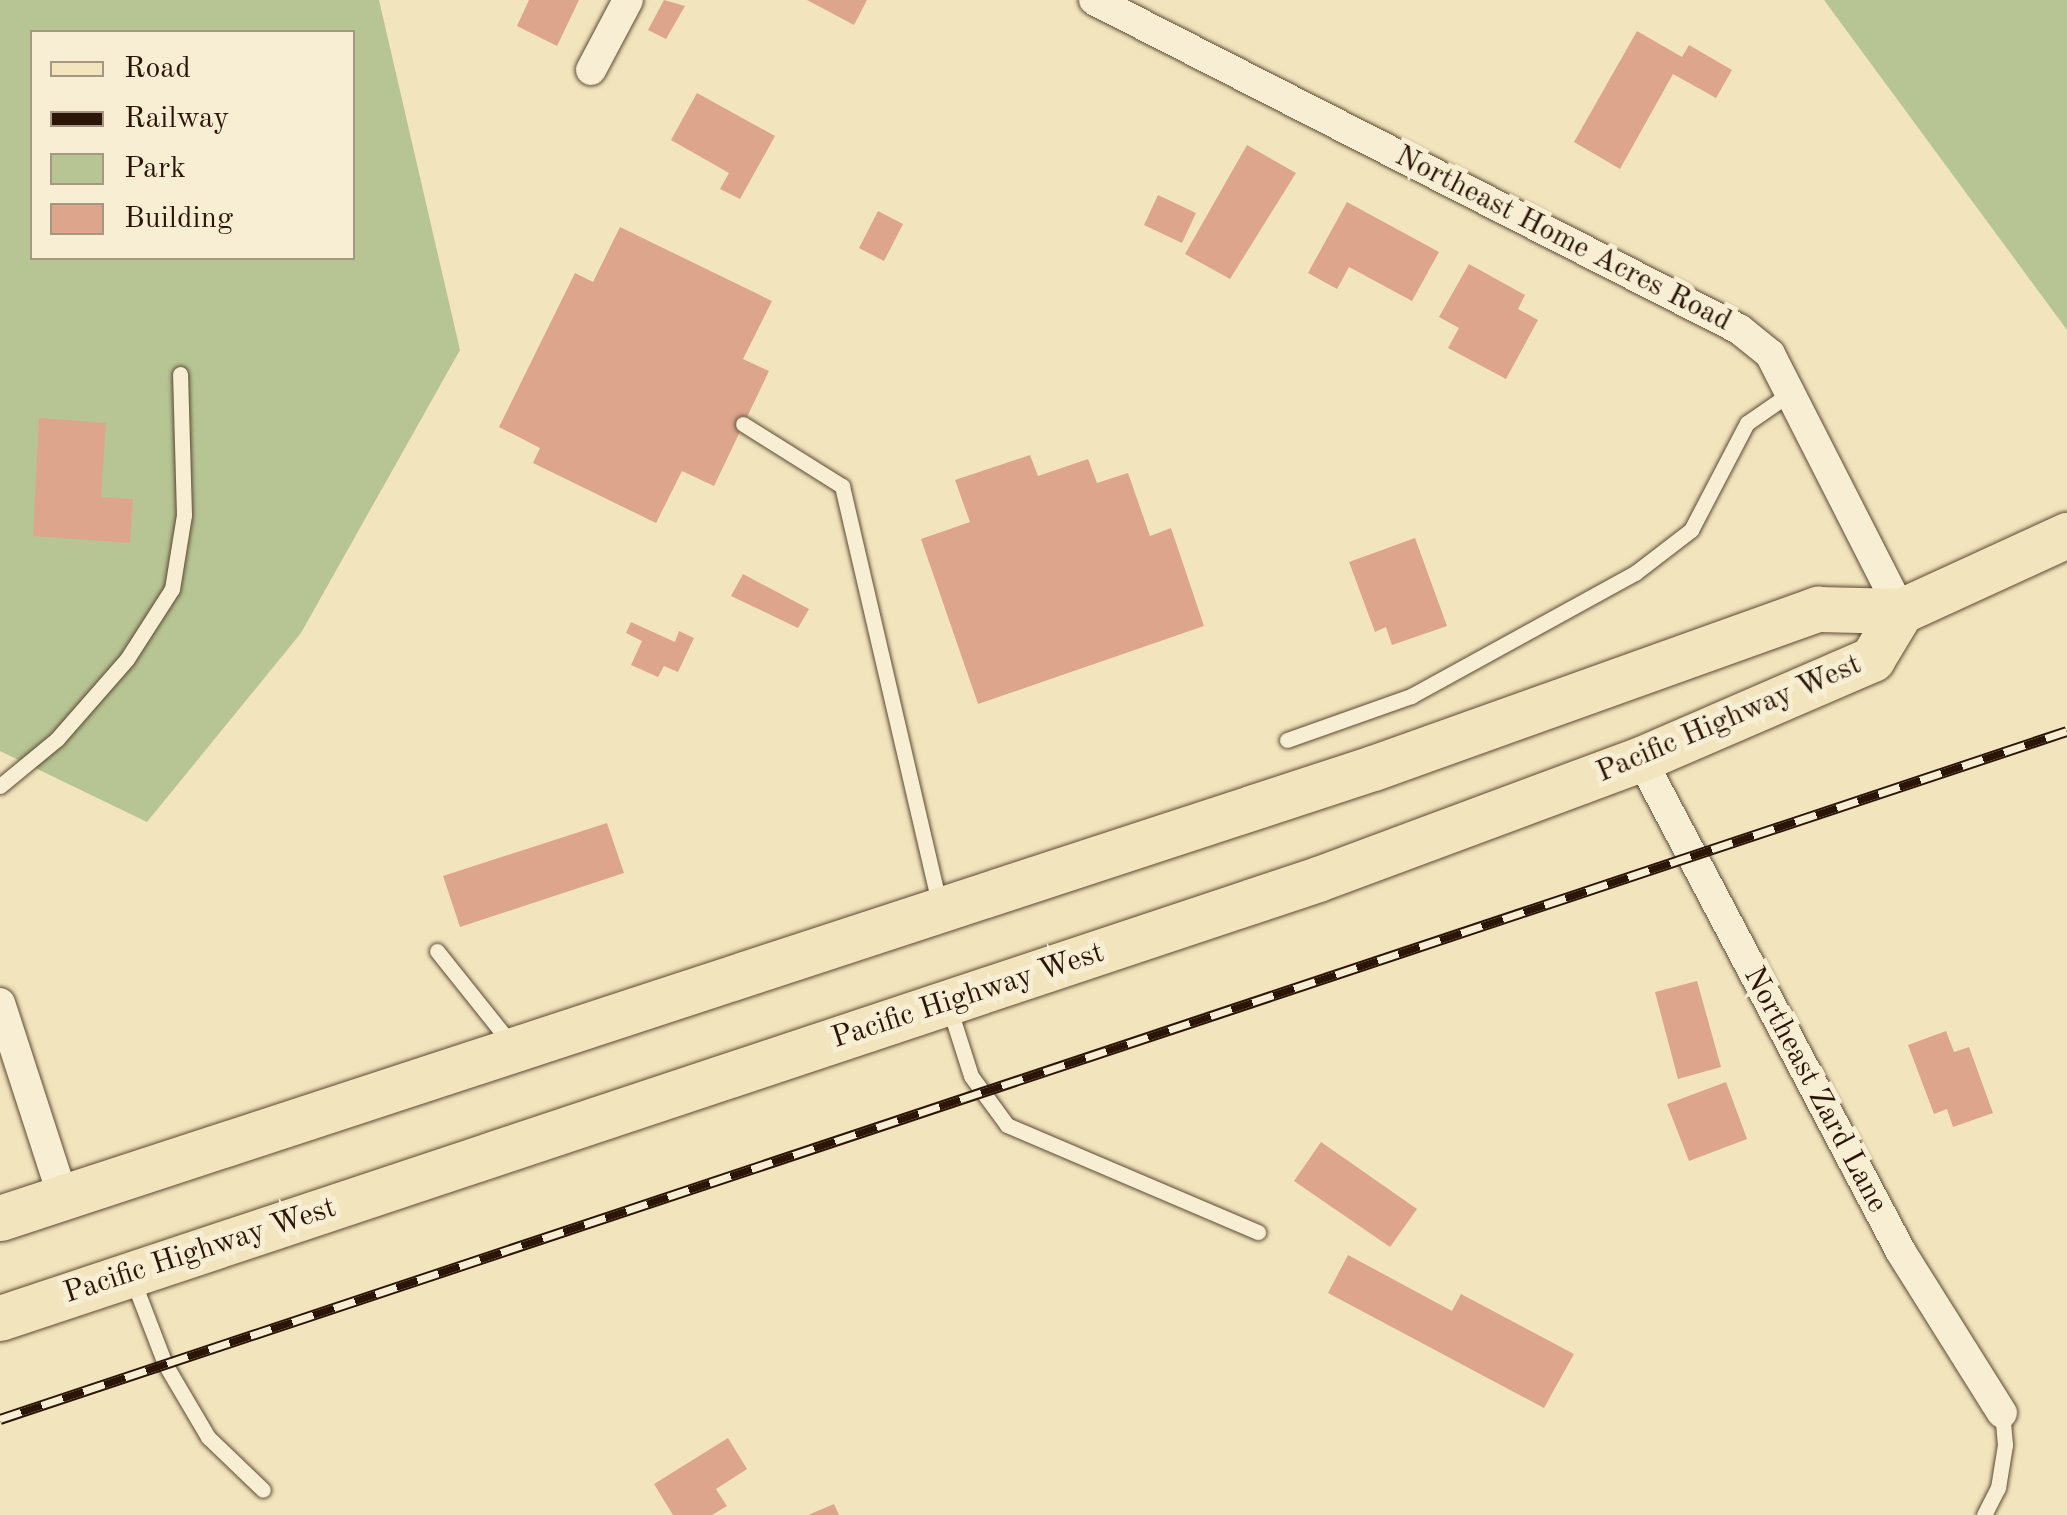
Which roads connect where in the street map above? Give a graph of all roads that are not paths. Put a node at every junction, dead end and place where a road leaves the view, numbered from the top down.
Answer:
1 (628, 0) edge
2 (1094, 0) edge
3 (591, 70) dead end
4 (180, 374) dead end
5 (1790, 394) junction
6 (744, 424) dead end
7 (2067, 536) edge
8 (1901, 611) junction
9 (1287, 740) dead end
10 (1641, 759) junction
11 (0, 786) edge
12 (940, 906) junction
13 (438, 951) dead end
14 (0, 1003) edge
15 (948, 1003) junction
16 (514, 1048) junction
17 (64, 1197) junction
18 (0, 1218) edge
19 (1258, 1232) dead end
20 (130, 1275) junction
21 (0, 1318) edge
22 (2002, 1413) joint
23 (263, 1490) dead end
24 (1984, 1515) edge

1 - 3 street
2 - 5 street, Northeast Home Acres Road
4 - 11 lane
5 - 8 street, Northeast Home Acres Road
5 - 9 lane
6 - 12 lane
7 - 8 main road, Pacific Highway West
8 - 10 main road, Pacific Highway West
8 - 12 main road, Pacific Highway West
10 - 15 main road, Pacific Highway West
10 - 22 street, Northeast Zard Lane
12 - 16 main road, Pacific Highway West
13 - 16 lane
14 - 17 street
15 - 19 lane
15 - 20 main road, Pacific Highway West
16 - 17 main road, Pacific Highway West
17 - 18 main road, Pacific Highway West
20 - 21 main road, Pacific Highway West
20 - 23 lane
22 - 24 lane

